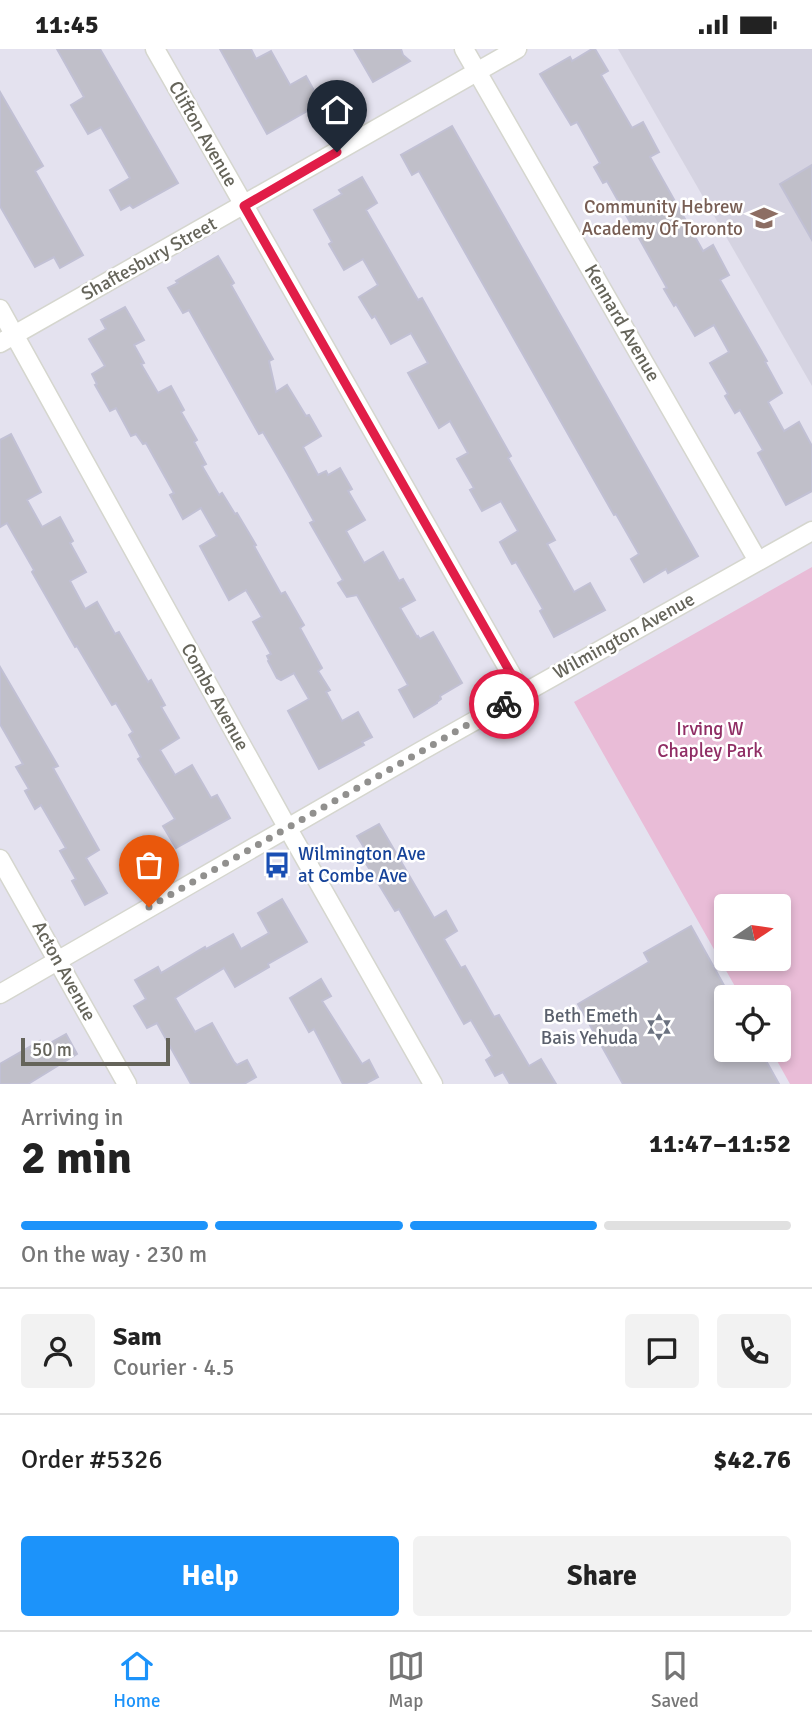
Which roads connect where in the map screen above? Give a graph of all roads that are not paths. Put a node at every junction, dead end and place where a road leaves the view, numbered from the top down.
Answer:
1 (155, 49) edge
2 (464, 49) edge
3 (517, 49) edge
4 (477, 72) junction
5 (244, 206) junction
6 (0, 309) edge
7 (7, 339) edge
8 (812, 531) edge
9 (758, 561) junction
10 (522, 693) junction
11 (287, 827) junction
12 (0, 859) edge
13 (58, 960) junction
14 (0, 994) edge
15 (127, 1084) edge
16 (433, 1084) edge

1 - 5 street, Clifton Avenue
2 - 4 street, Kennard Avenue
3 - 4 street, Shaftesbury Street
4 - 5 street, Shaftesbury Street
4 - 9 street, Kennard Avenue
5 - 7 street, Shaftesbury Street
5 - 10 street, Clifton Avenue
6 - 7 street, Combe Avenue
7 - 11 street, Combe Avenue
8 - 9 street, Wilmington Avenue
9 - 10 street, Wilmington Avenue
10 - 11 street, Wilmington Avenue
11 - 13 street, Wilmington Avenue
11 - 16 street, Combe Avenue
12 - 13 street, Acton Avenue
13 - 14 street, Wilmington Avenue
13 - 15 street, Acton Avenue

